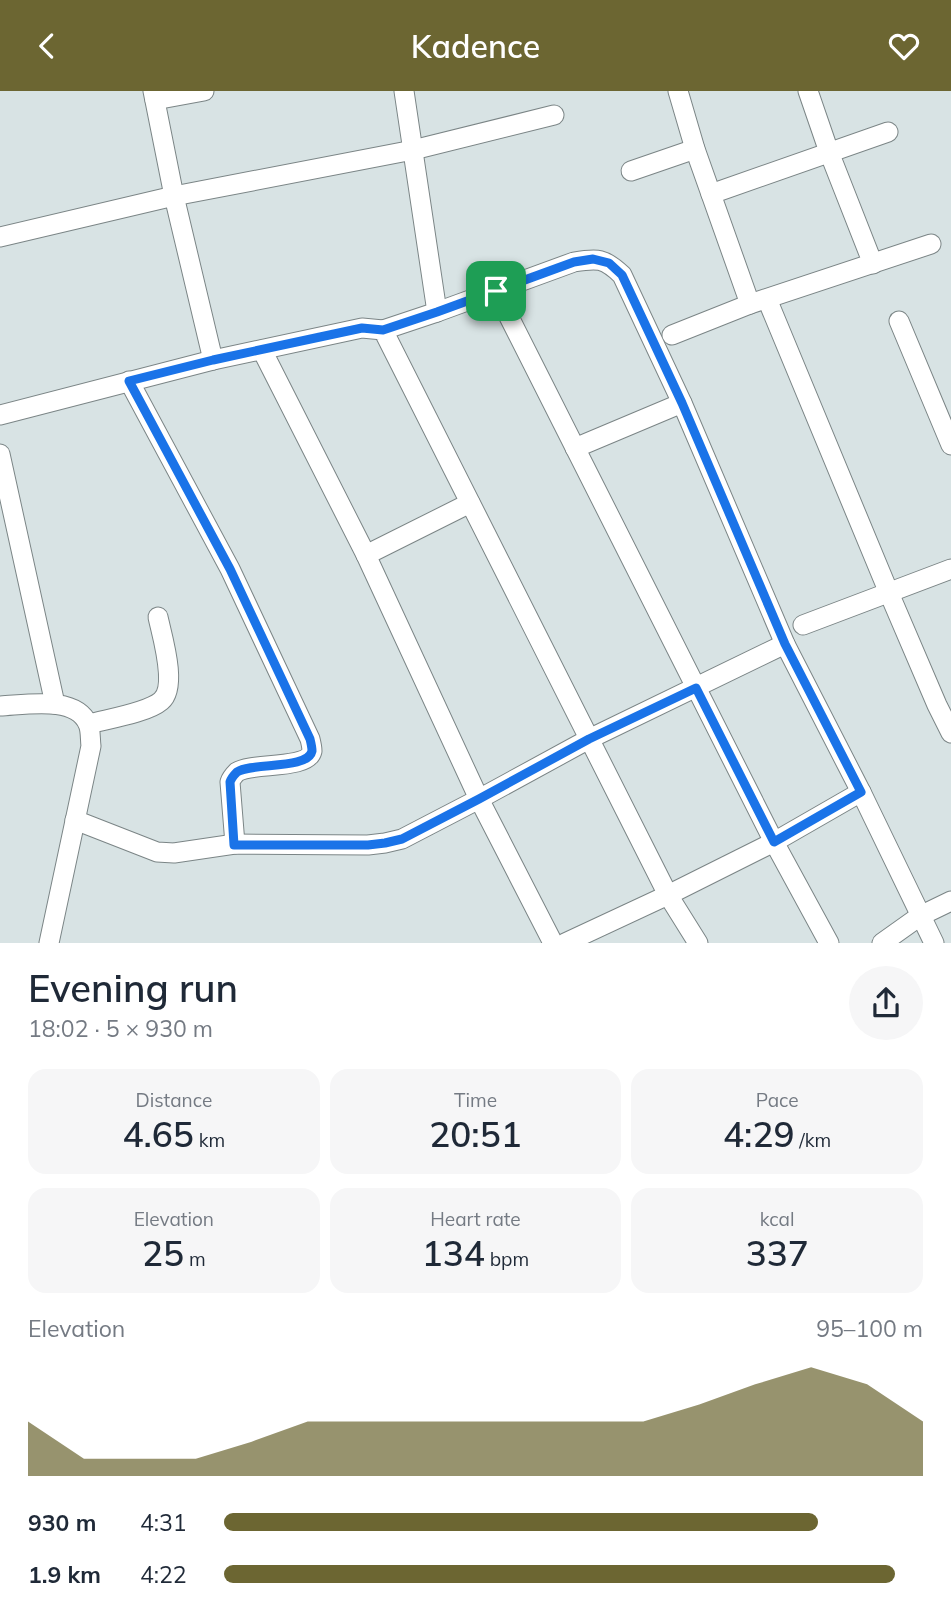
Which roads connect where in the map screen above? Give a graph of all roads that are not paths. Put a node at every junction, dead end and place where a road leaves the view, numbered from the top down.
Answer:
1 (204, 91) edge
2 (404, 91) edge
3 (678, 91) edge
4 (808, 91) edge
5 (154, 96) edge
6 (554, 115) dead end
7 (888, 132) dead end
8 (695, 149) junction
9 (413, 150) junction
10 (829, 152) junction
11 (631, 171) dead end
12 (711, 194) junction
13 (174, 196) junction
14 (0, 237) edge
15 (931, 244) dead end
16 (873, 264) junction
17 (496, 291) junction
18 (758, 302) junction
19 (437, 312) junction
20 (900, 321) dead end
21 (383, 330) junction
22 (672, 335) dead end
23 (262, 349) junction
24 (213, 360) junction
25 (129, 381) junction
26 (682, 403) junction
27 (0, 415) edge
28 (951, 445) edge
29 (575, 448) junction
30 (0, 454) edge
31 (470, 503) junction
32 (366, 555) junction
33 (951, 569) edge
34 (889, 593) junction
35 (158, 617) dead end
36 (803, 625) dead end
37 (785, 644) junction
38 (696, 688) junction
39 (55, 703) junction
40 (0, 706) edge
41 (89, 724) junction
42 (951, 733) edge
43 (589, 739) junction
44 (861, 792) junction
45 (479, 799) junction
46 (75, 820) junction
47 (774, 842) junction
48 (234, 845) junction
49 (668, 895) junction
50 (951, 901) edge
51 (920, 916) junction
52 (49, 943) edge
53 (553, 943) edge
54 (565, 943) edge
55 (698, 943) edge
56 (828, 943) edge
57 (882, 943) edge
58 (934, 943) edge

1 - 5 street
2 - 9 street
3 - 8 street
4 - 10 street
5 - 13 street
6 - 9 street
7 - 10 street
8 - 11 street
8 - 12 street
9 - 13 street
9 - 19 street
10 - 12 street
10 - 16 street
12 - 18 street
13 - 14 street
13 - 24 street
15 - 16 street
16 - 18 street
17 - 19 street
17 - 26 street
17 - 29 street
18 - 22 street
18 - 34 street
19 - 21 street
20 - 28 street
21 - 23 street
21 - 31 street
23 - 24 street
23 - 32 street
24 - 25 street
25 - 27 street
25 - 48 street
26 - 29 street
26 - 37 street
29 - 38 street
30 - 39 street
31 - 32 street
31 - 43 street
32 - 45 street
33 - 34 street
34 - 36 street
34 - 42 street
35 - 41 street
37 - 38 street
37 - 44 street
38 - 43 street
38 - 47 street
39 - 40 street
39 - 41 street
41 - 46 street
43 - 45 street
43 - 49 street
44 - 47 street
44 - 51 street
45 - 48 street
45 - 53 street
46 - 48 street
46 - 52 street
47 - 49 street
47 - 56 street
49 - 54 street
49 - 55 street
50 - 51 street
51 - 57 street
51 - 58 street

